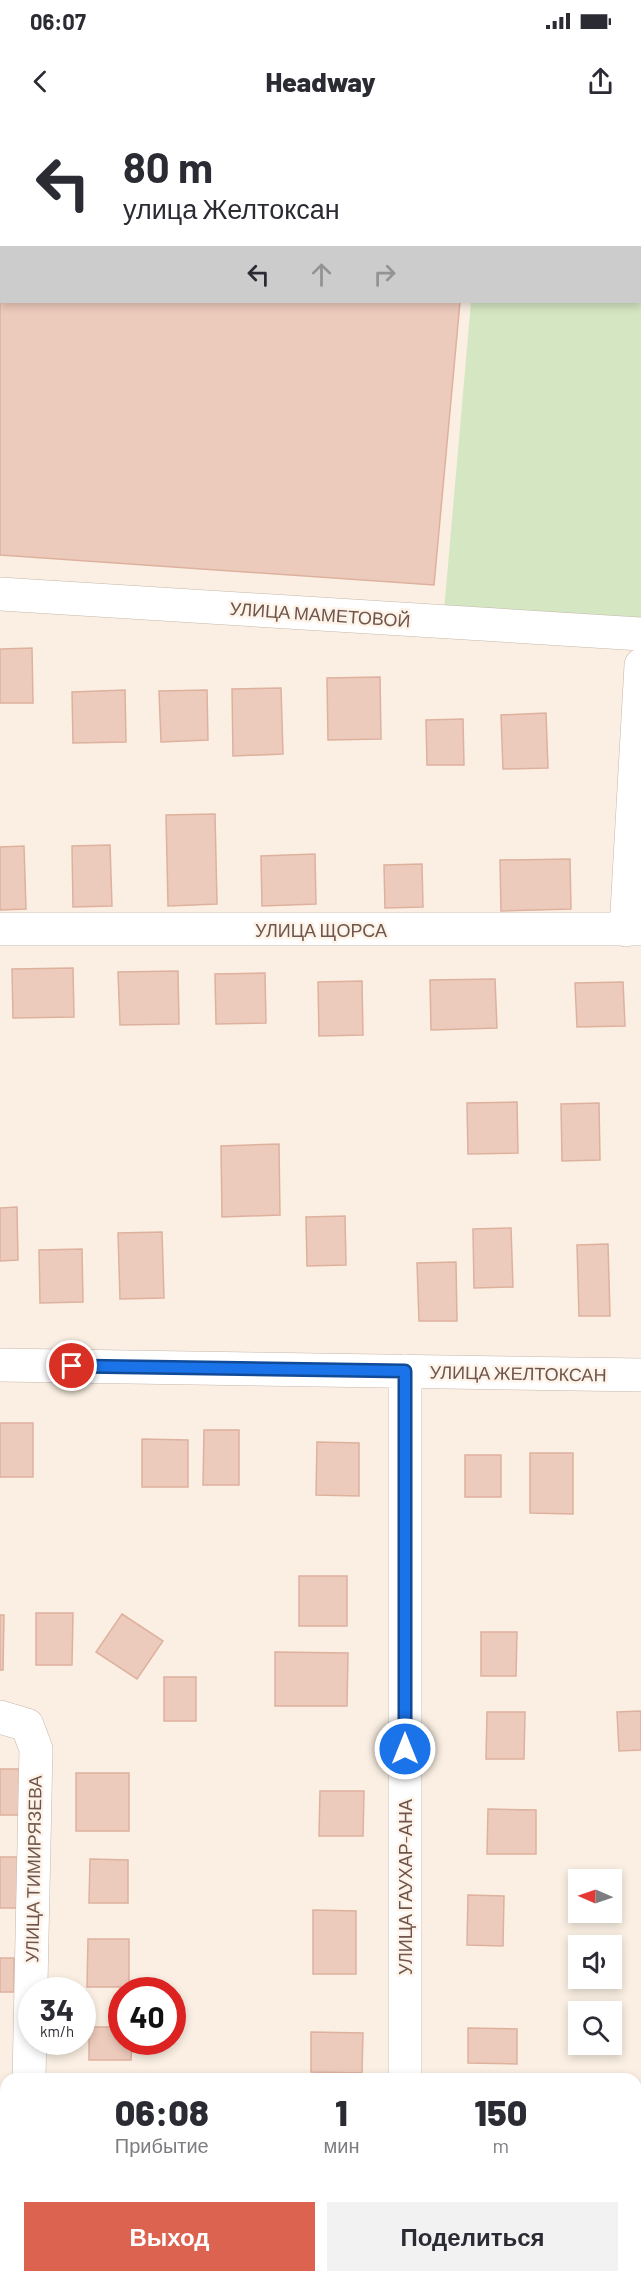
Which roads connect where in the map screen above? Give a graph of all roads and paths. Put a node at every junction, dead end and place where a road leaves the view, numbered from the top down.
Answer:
1 (0, 594) edge
2 (641, 634) edge
3 (641, 665) edge
4 (0, 929) edge
5 (633, 929) edge
6 (0, 1365) edge
7 (405, 1371) junction
8 (641, 1375) edge
9 (0, 1717) edge
10 (29, 2073) edge
11 (405, 2073) edge

1 - 2 street, УЛИЦА МАМЕТОВОЙ
3 - 5 street
4 - 5 street, УЛИЦА ЩОРСА
6 - 7 street, УЛИЦА ЖЕЛТОКСАН
7 - 8 street, УЛИЦА ЖЕЛТОКСАН
7 - 11 street, УЛИЦА ГАУХАР-АНА
9 - 10 street, УЛИЦА ТИМИРЯЗЕВА

